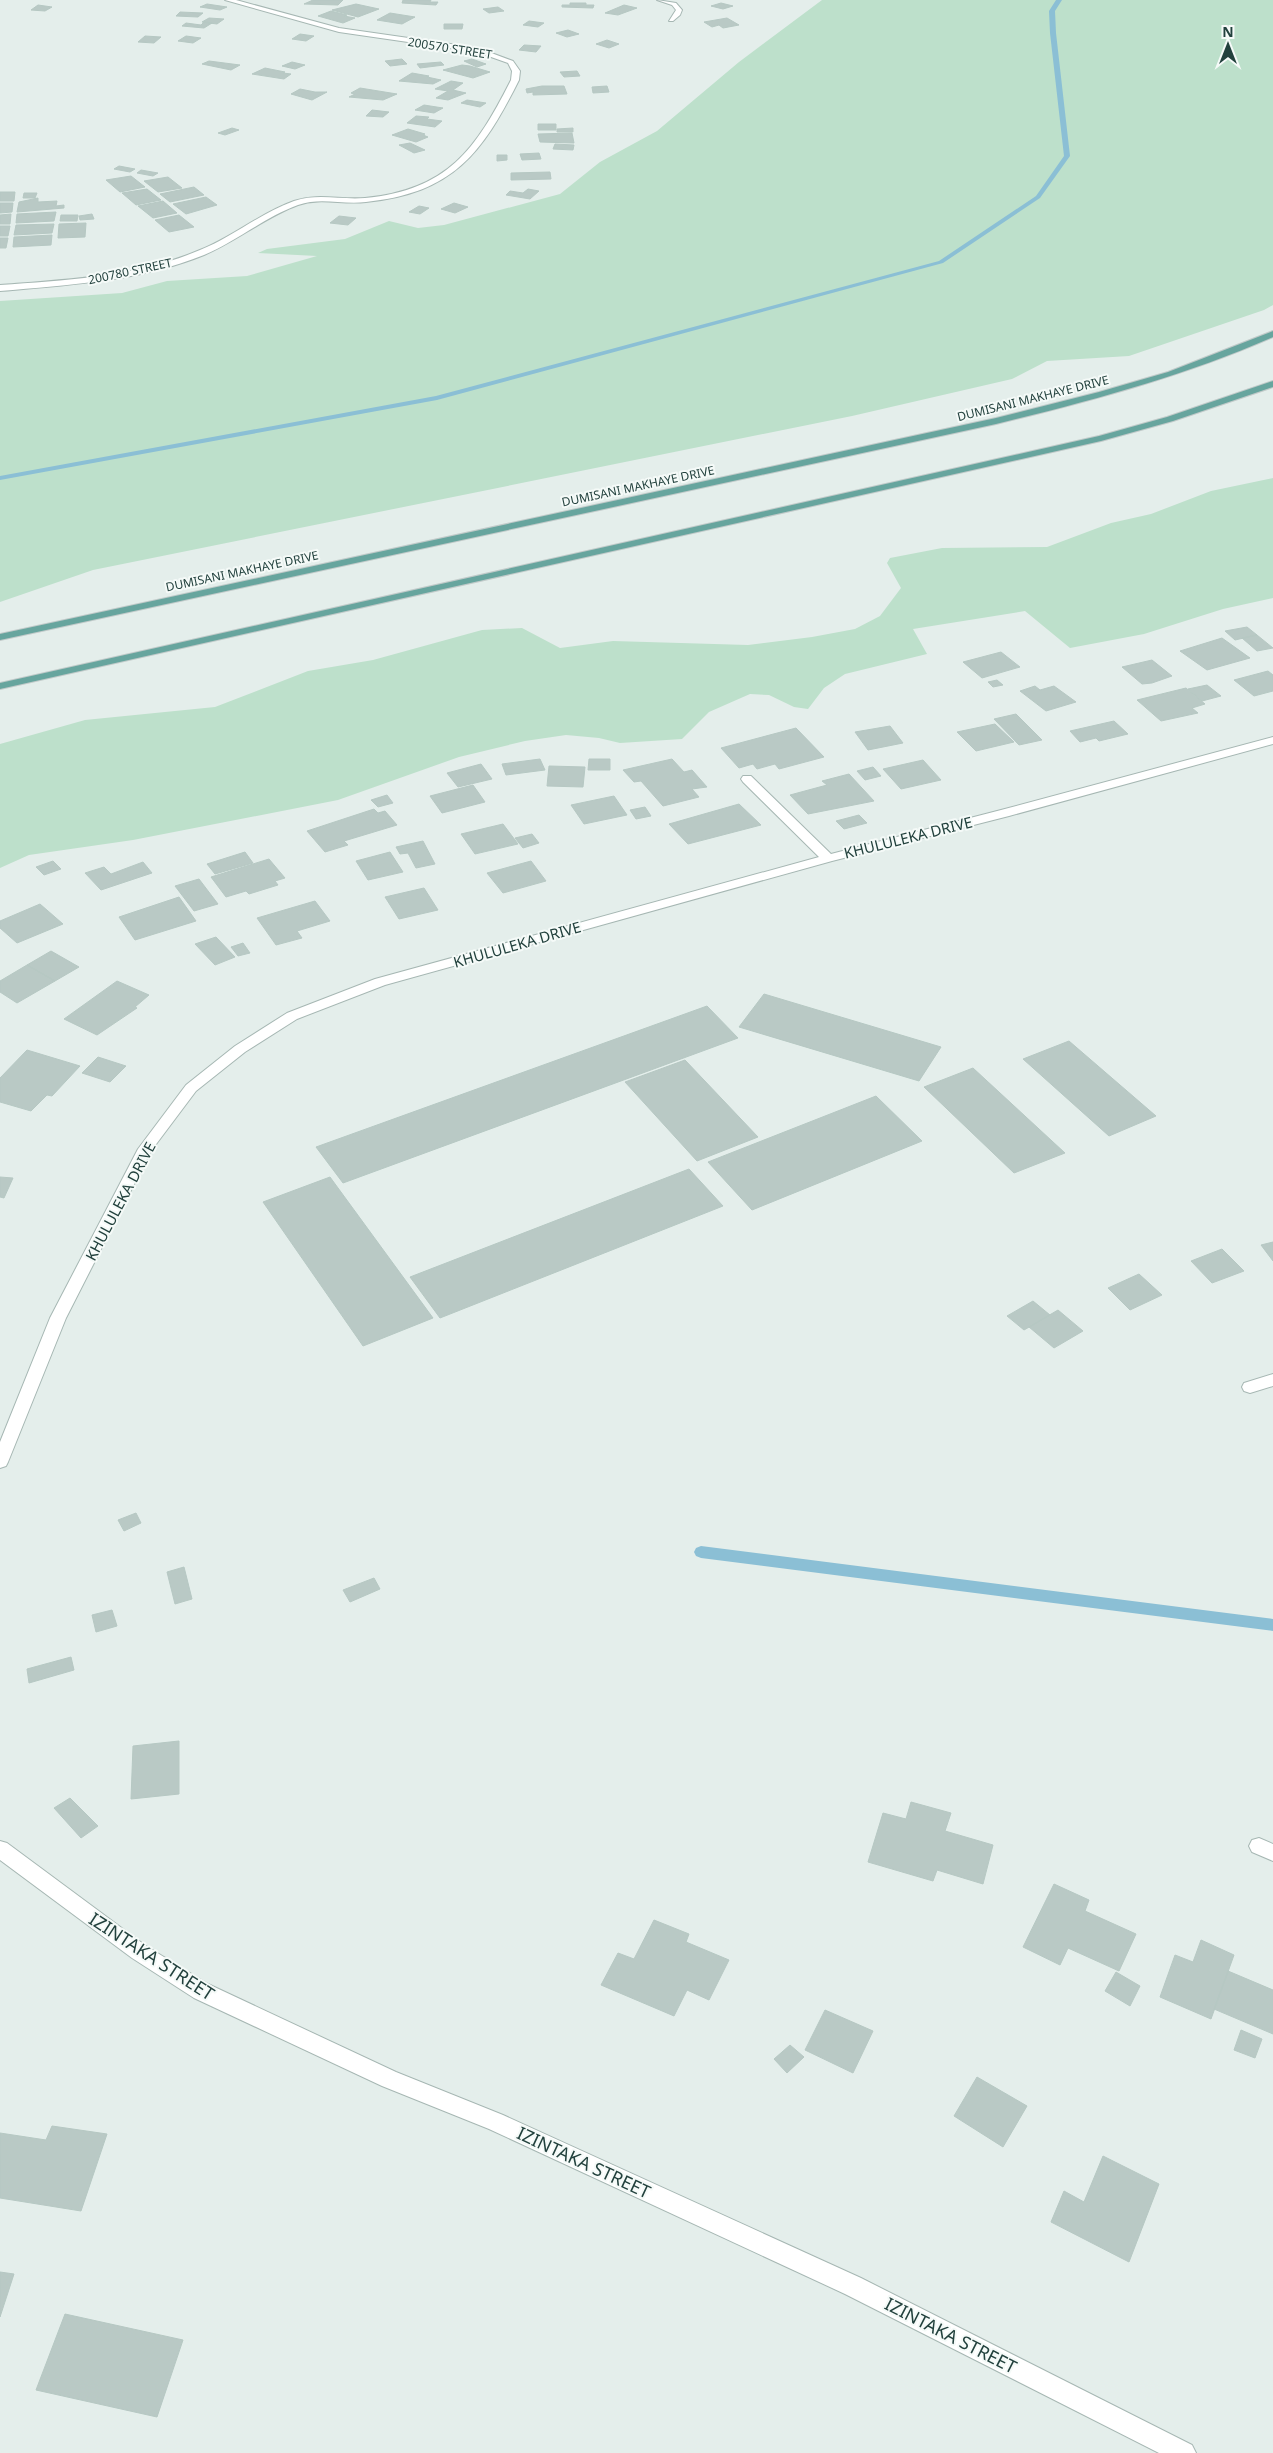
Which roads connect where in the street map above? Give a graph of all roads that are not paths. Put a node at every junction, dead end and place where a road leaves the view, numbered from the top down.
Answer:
1 (228, 0) edge
2 (660, 0) edge
3 (671, 20) dead end
4 (307, 199) joint
5 (0, 288) edge
6 (1273, 334) edge
7 (1273, 384) edge
8 (0, 637) edge
9 (0, 686) edge
10 (1273, 740) edge
11 (747, 779) dead end
12 (828, 858) junction
13 (1273, 1380) edge
14 (1250, 1387) dead end
15 (0, 1462) edge
16 (0, 1849) edge
17 (1184, 2453) edge

1 - 4 street, 200570 STREET
2 - 3 street
4 - 5 street, 200780 STREET
6 - 8 main road, DUMISANI MAKHAYE DRIVE
7 - 9 main road
10 - 12 street, KHULULEKA DRIVE
11 - 12 street
12 - 15 street, KHULULEKA DRIVE
13 - 14 street
16 - 17 street, IZINTAKA STREET

